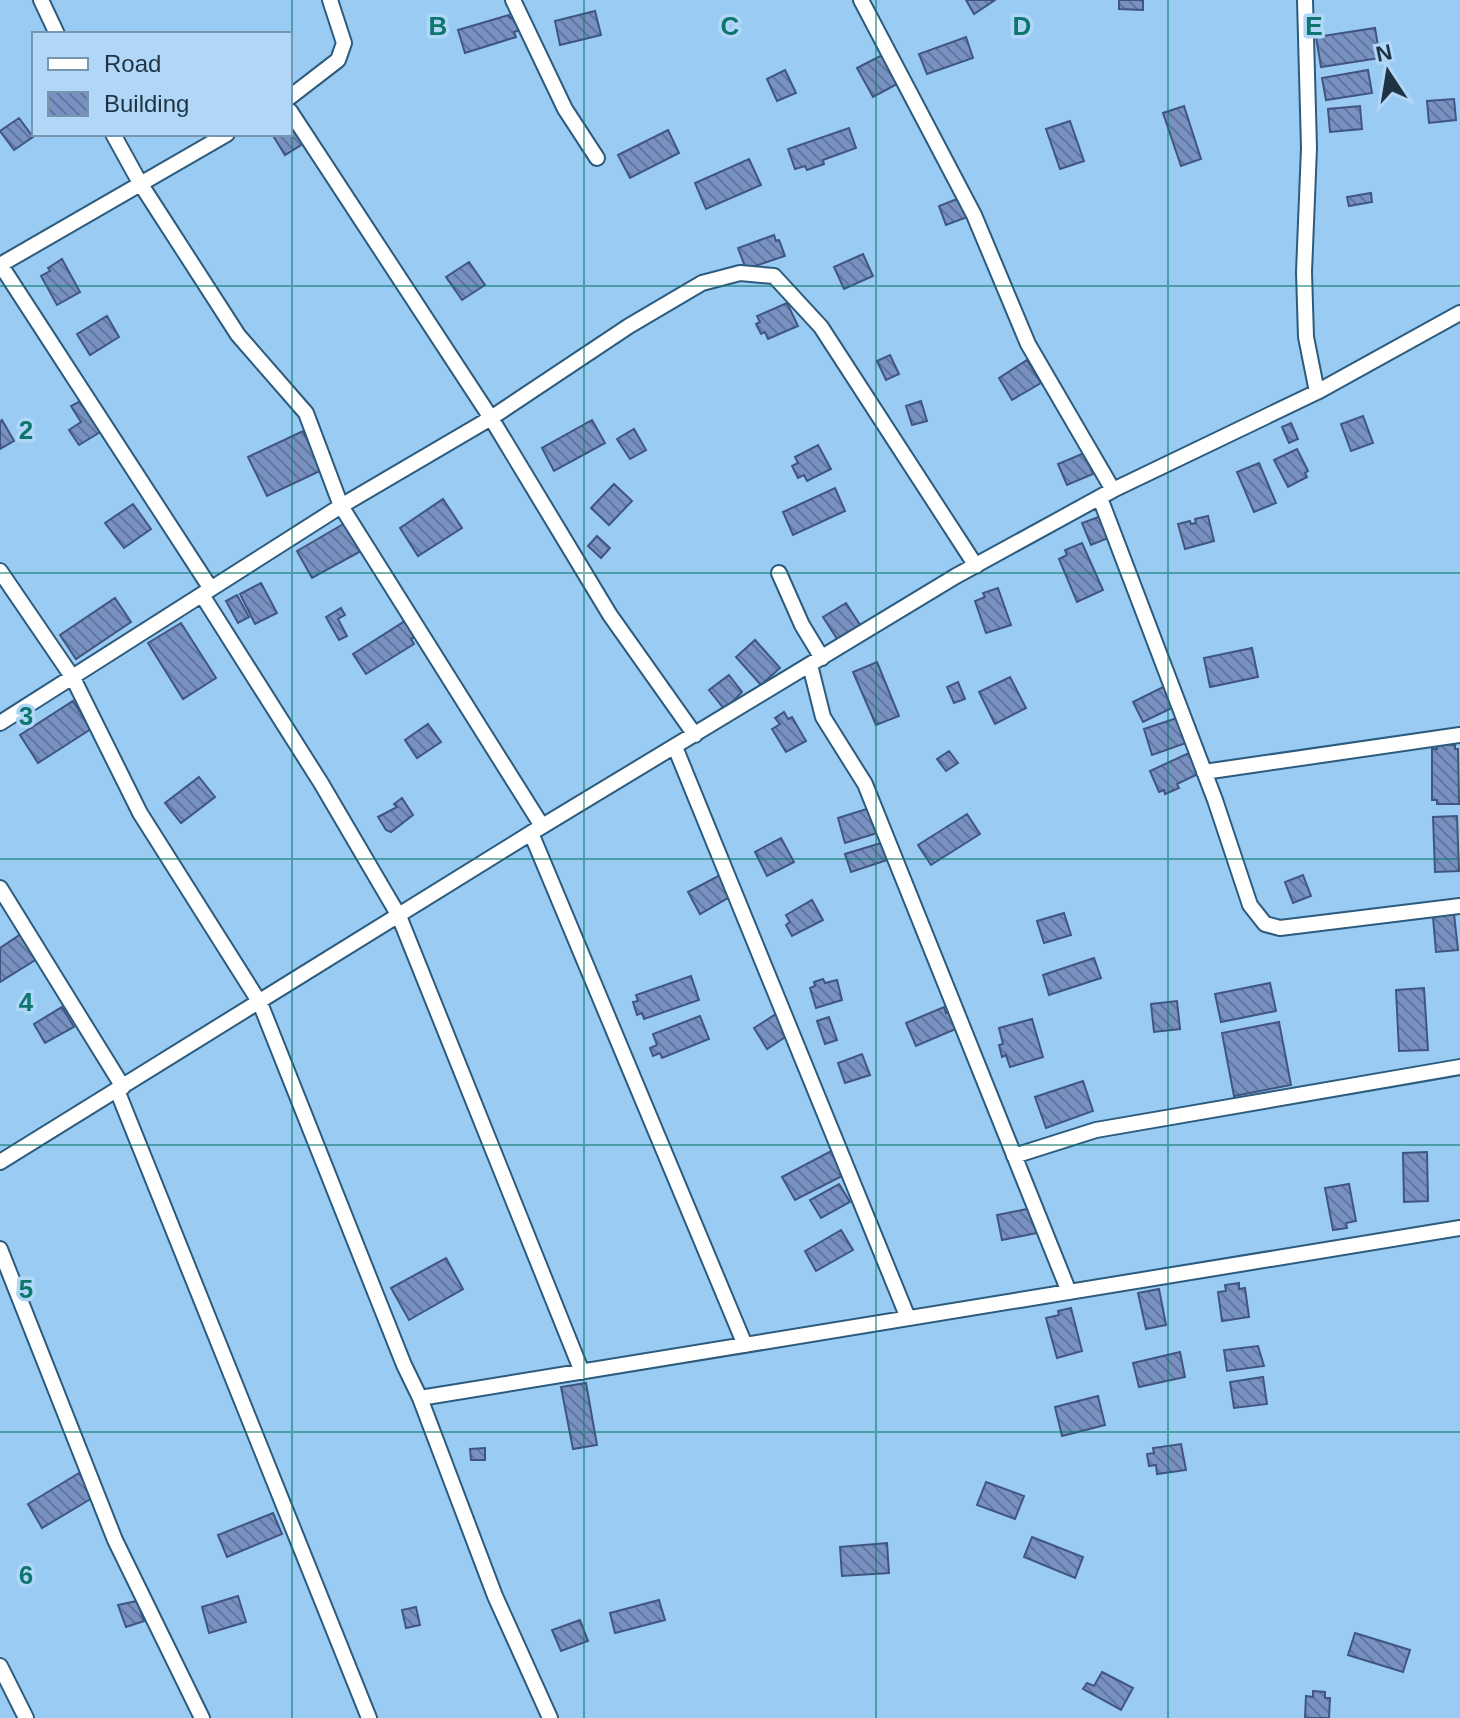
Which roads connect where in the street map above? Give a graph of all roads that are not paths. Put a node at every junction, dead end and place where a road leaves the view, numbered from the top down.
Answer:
1 (41, 0) edge
2 (330, 0) edge
3 (513, 0) edge
4 (861, 0) edge
5 (1305, 0) edge
6 (56, 32) edge
7 (292, 95) edge
8 (292, 114) edge
9 (114, 136) edge
10 (223, 136) edge
11 (597, 158) dead end
12 (140, 183) junction
13 (0, 264) edge
14 (1460, 313) edge
15 (1317, 392) junction
16 (491, 418) junction
17 (1106, 494) junction
18 (341, 506) junction
19 (976, 566) junction
20 (0, 571) edge
21 (779, 573) dead end
22 (206, 592) junction
23 (816, 662) junction
24 (73, 678) junction
25 (0, 723) edge
26 (695, 735) junction
27 (1460, 735) edge
28 (675, 747) junction
29 (1204, 772) junction
30 (537, 830) junction
31 (0, 888) edge
32 (1460, 906) edge
33 (399, 916) junction
34 (260, 1003) junction
35 (1460, 1067) edge
36 (120, 1089) junction
37 (1014, 1156) junction
38 (0, 1162) edge
39 (1460, 1228) edge
40 (0, 1249) edge
41 (1069, 1292) junction
42 (908, 1318) junction
43 (745, 1345) junction
44 (582, 1372) junction
45 (420, 1398) junction
46 (0, 1666) edge
47 (26, 1718) edge
48 (202, 1718) edge
49 (369, 1718) edge
50 (550, 1718) edge

1 - 6 street
2 - 7 street
3 - 11 street
4 - 17 street
5 - 15 street
8 - 16 street
9 - 12 street
10 - 12 street
12 - 13 street
12 - 18 street
13 - 22 street
14 - 15 street
15 - 17 street
16 - 18 street
16 - 19 street
16 - 26 street
17 - 19 street
17 - 29 street
18 - 22 street
18 - 30 street
19 - 23 street
20 - 24 street
21 - 23 street
22 - 24 street
22 - 33 street
23 - 26 street
23 - 37 street
24 - 25 street
24 - 34 street
26 - 28 street
27 - 29 street
28 - 30 street
28 - 42 street
29 - 32 street
30 - 33 street
30 - 43 street
31 - 36 street
33 - 34 street
33 - 44 street
34 - 36 street
34 - 45 street
35 - 37 street
36 - 38 street
36 - 49 street
37 - 41 street
39 - 41 street
40 - 48 street
41 - 42 street
42 - 43 street
43 - 44 street
44 - 45 street
45 - 50 street
46 - 47 street

